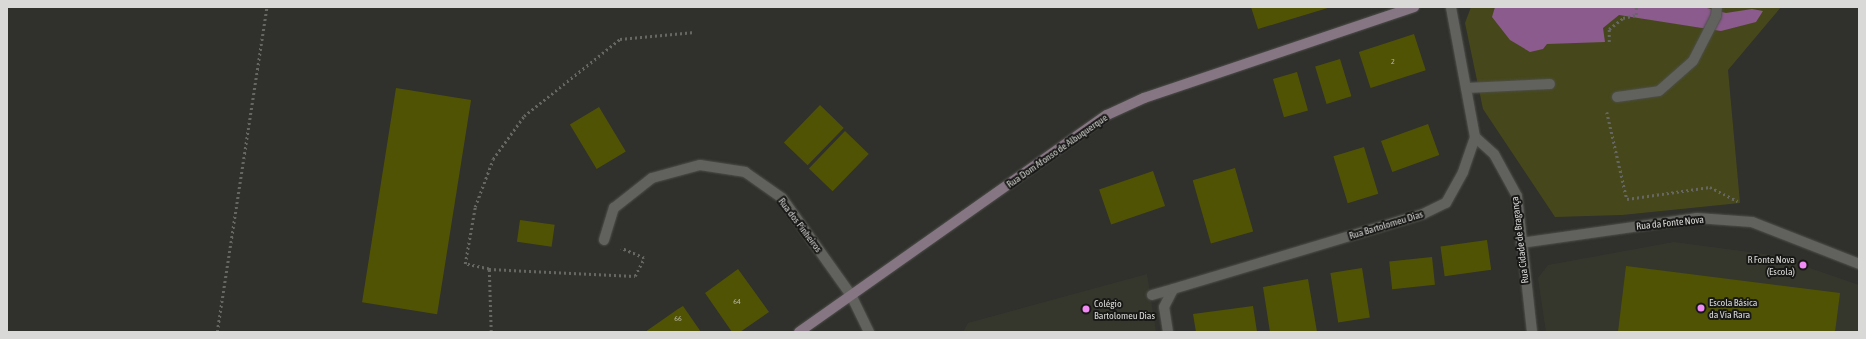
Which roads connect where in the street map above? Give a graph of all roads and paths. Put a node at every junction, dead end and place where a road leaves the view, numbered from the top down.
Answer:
1 (266, 7) edge
2 (1414, 7) edge
3 (1451, 7) edge
4 (1636, 7) edge
5 (1717, 7) edge
6 (695, 32) dead end
7 (1609, 42) dead end
8 (1550, 84) dead end
9 (1466, 88) junction
10 (1617, 97) dead end
11 (1606, 108) dead end
12 (1475, 136) junction
13 (1752, 222) junction
14 (604, 240) joint
15 (1521, 243) junction
16 (1859, 264) edge
17 (489, 269) junction
18 (1173, 289) junction
19 (851, 295) junction
20 (1152, 295) dead end
21 (217, 332) edge
22 (491, 332) edge
23 (799, 332) edge
24 (869, 332) edge
25 (1168, 332) edge
26 (1532, 332) edge

1 - 21 path
2 - 19 main road, Rua Dom Afonso de Albuquerque
3 - 9 street, Rua Bartolomeu Dias
4 - 7 path
5 - 10 street
6 - 17 path
8 - 9 street
9 - 12 street, Rua Bartolomeu Dias
11 - 13 path
12 - 15 street, Rua Cidade de Bragança
12 - 18 street, Rua Bartolomeu Dias
13 - 15 street, Rua da Fonte Nova
13 - 16 street, Rua da Fonte Nova
14 - 17 path
14 - 19 street, Rua dos Pinheiros
15 - 26 street, Rua Cidade de Bragança
17 - 22 path
18 - 20 street, Rua Bartolomeu Dias
18 - 25 street
19 - 23 main road, Rua Dom Afonso de Albuquerque
19 - 24 street, Rua dos Pinheiros

